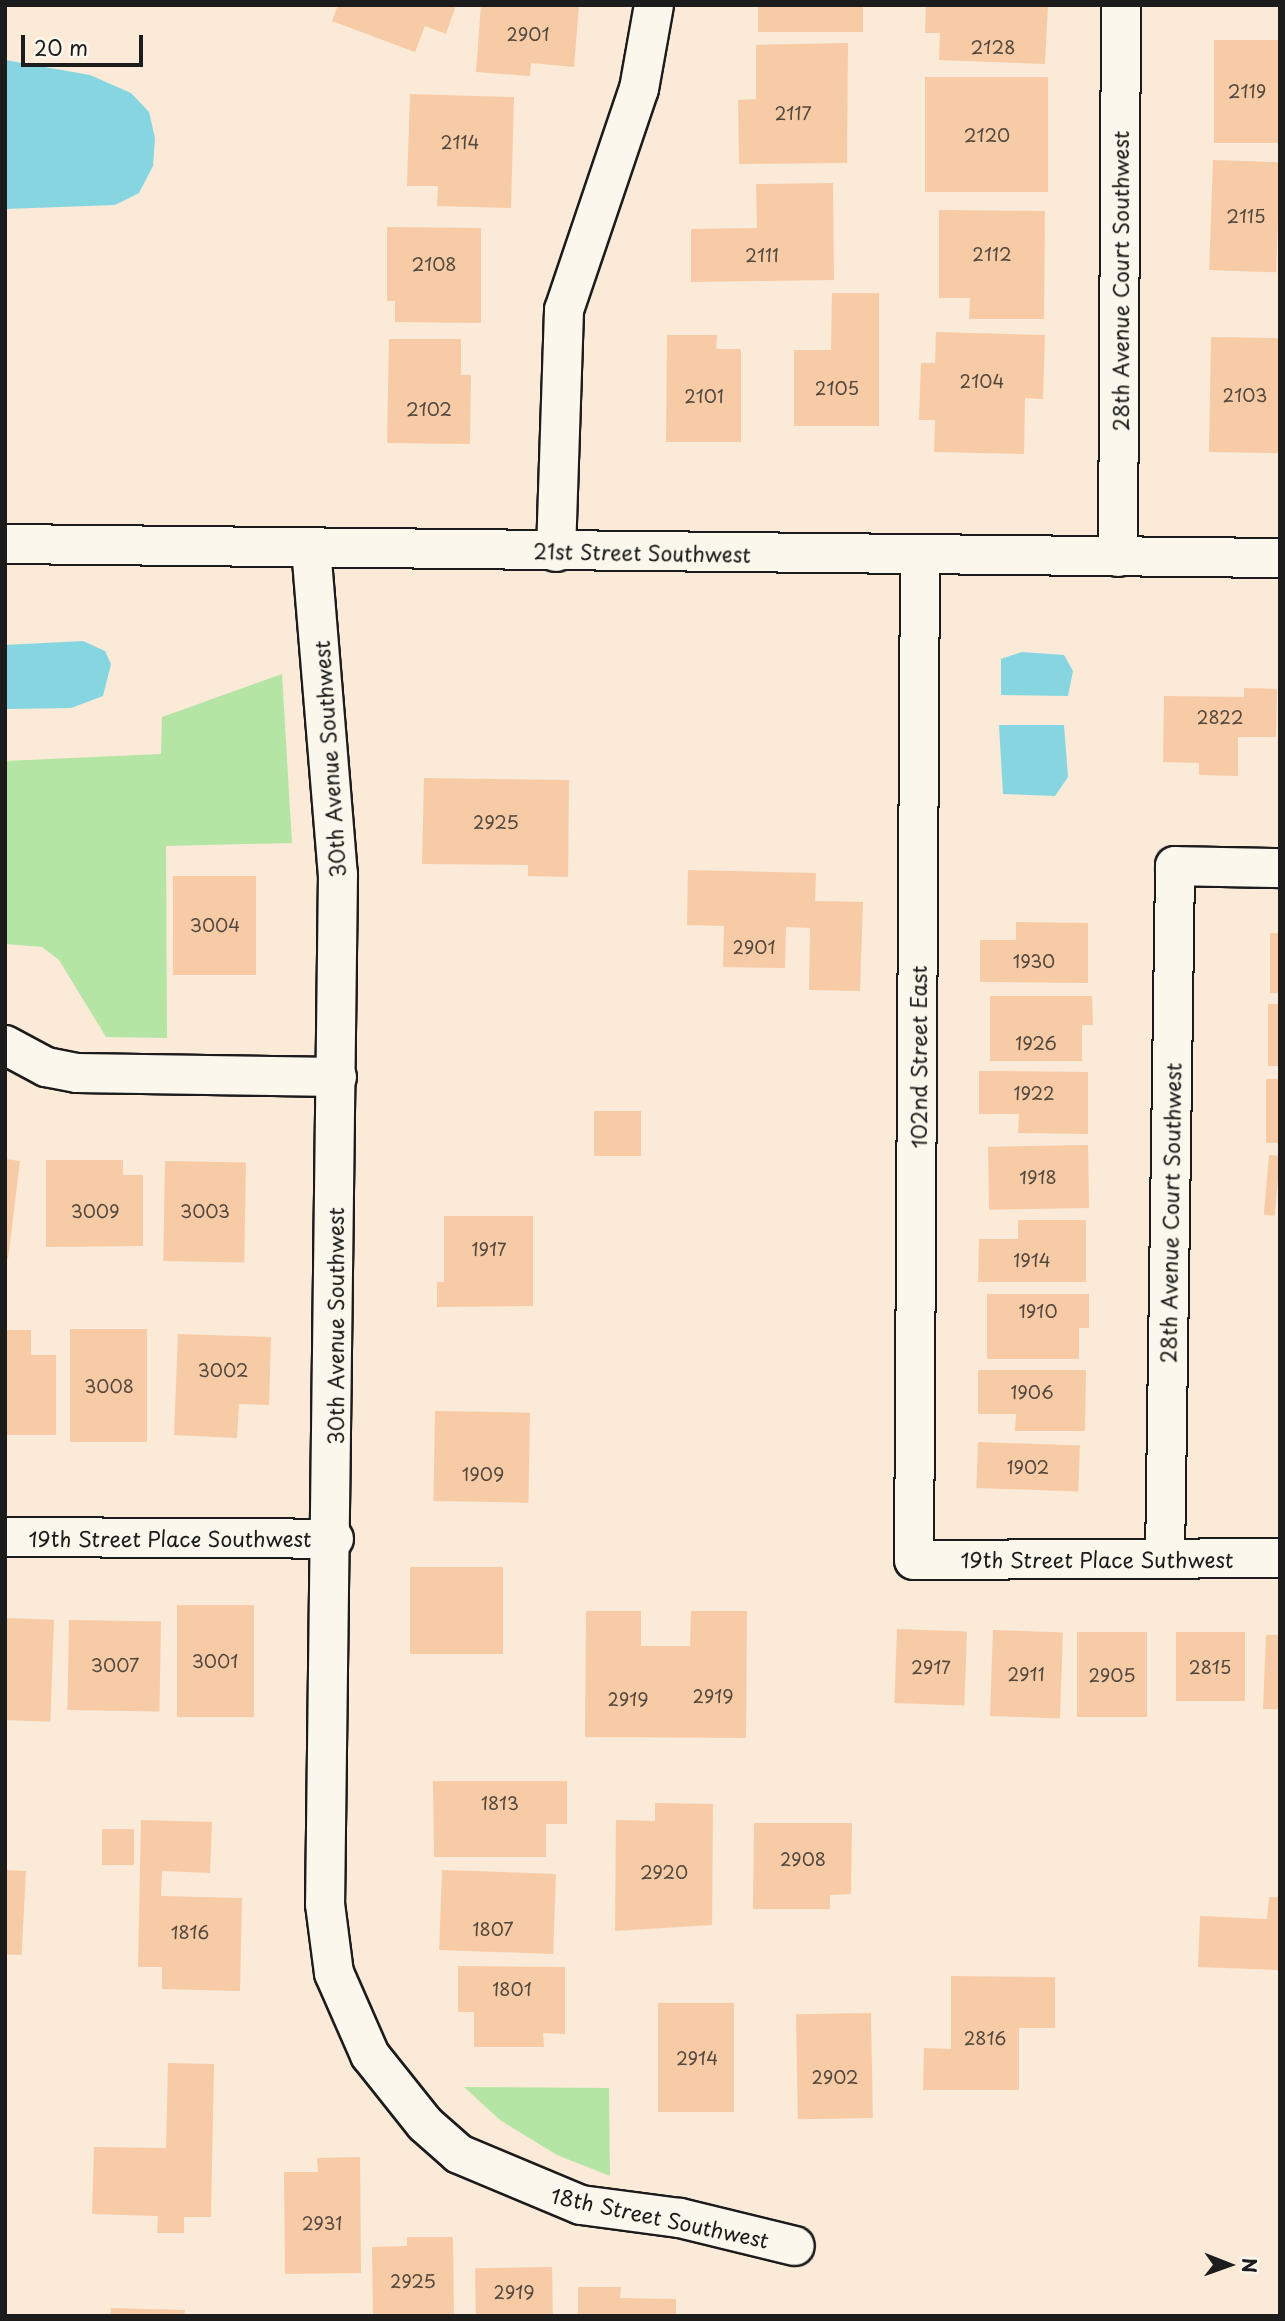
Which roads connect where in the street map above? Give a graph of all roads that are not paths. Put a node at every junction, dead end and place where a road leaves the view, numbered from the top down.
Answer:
1 (653, 5) edge
2 (1121, 5) edge
3 (5, 544) edge
4 (312, 548) junction
5 (556, 552) junction
6 (920, 555) junction
7 (1118, 557) junction
8 (1280, 558) edge
9 (1280, 868) edge
10 (5, 1045) edge
11 (337, 1077) junction
12 (5, 1537) edge
13 (334, 1539) junction
14 (1280, 1558) edge
15 (1165, 1559) junction
16 (914, 1560) joint
17 (396, 2087) joint
18 (795, 2246) dead end

1 - 5 street
2 - 7 street, 28th Avenue Court Southwest
3 - 4 street, 21st Street Southwest
4 - 5 street, 21st Street Southwest
4 - 11 street, 30th Avenue Southwest
5 - 6 street, 21st Street Southwest
6 - 7 street, 21st Street Southwest
6 - 16 street, 102nd Street East
7 - 8 street, 21st Street Southwest
9 - 15 street, 28th Avenue Court Southwest
10 - 11 street
11 - 13 street, 30th Avenue Southwest
12 - 13 street, 19th Street Place Southwest
13 - 17 street, 30th Avenue Southwest
14 - 15 street, 19th Street Place Suthwest
15 - 16 street, 19th Street Place Suthwest
17 - 18 street, 18th Street Southwest

